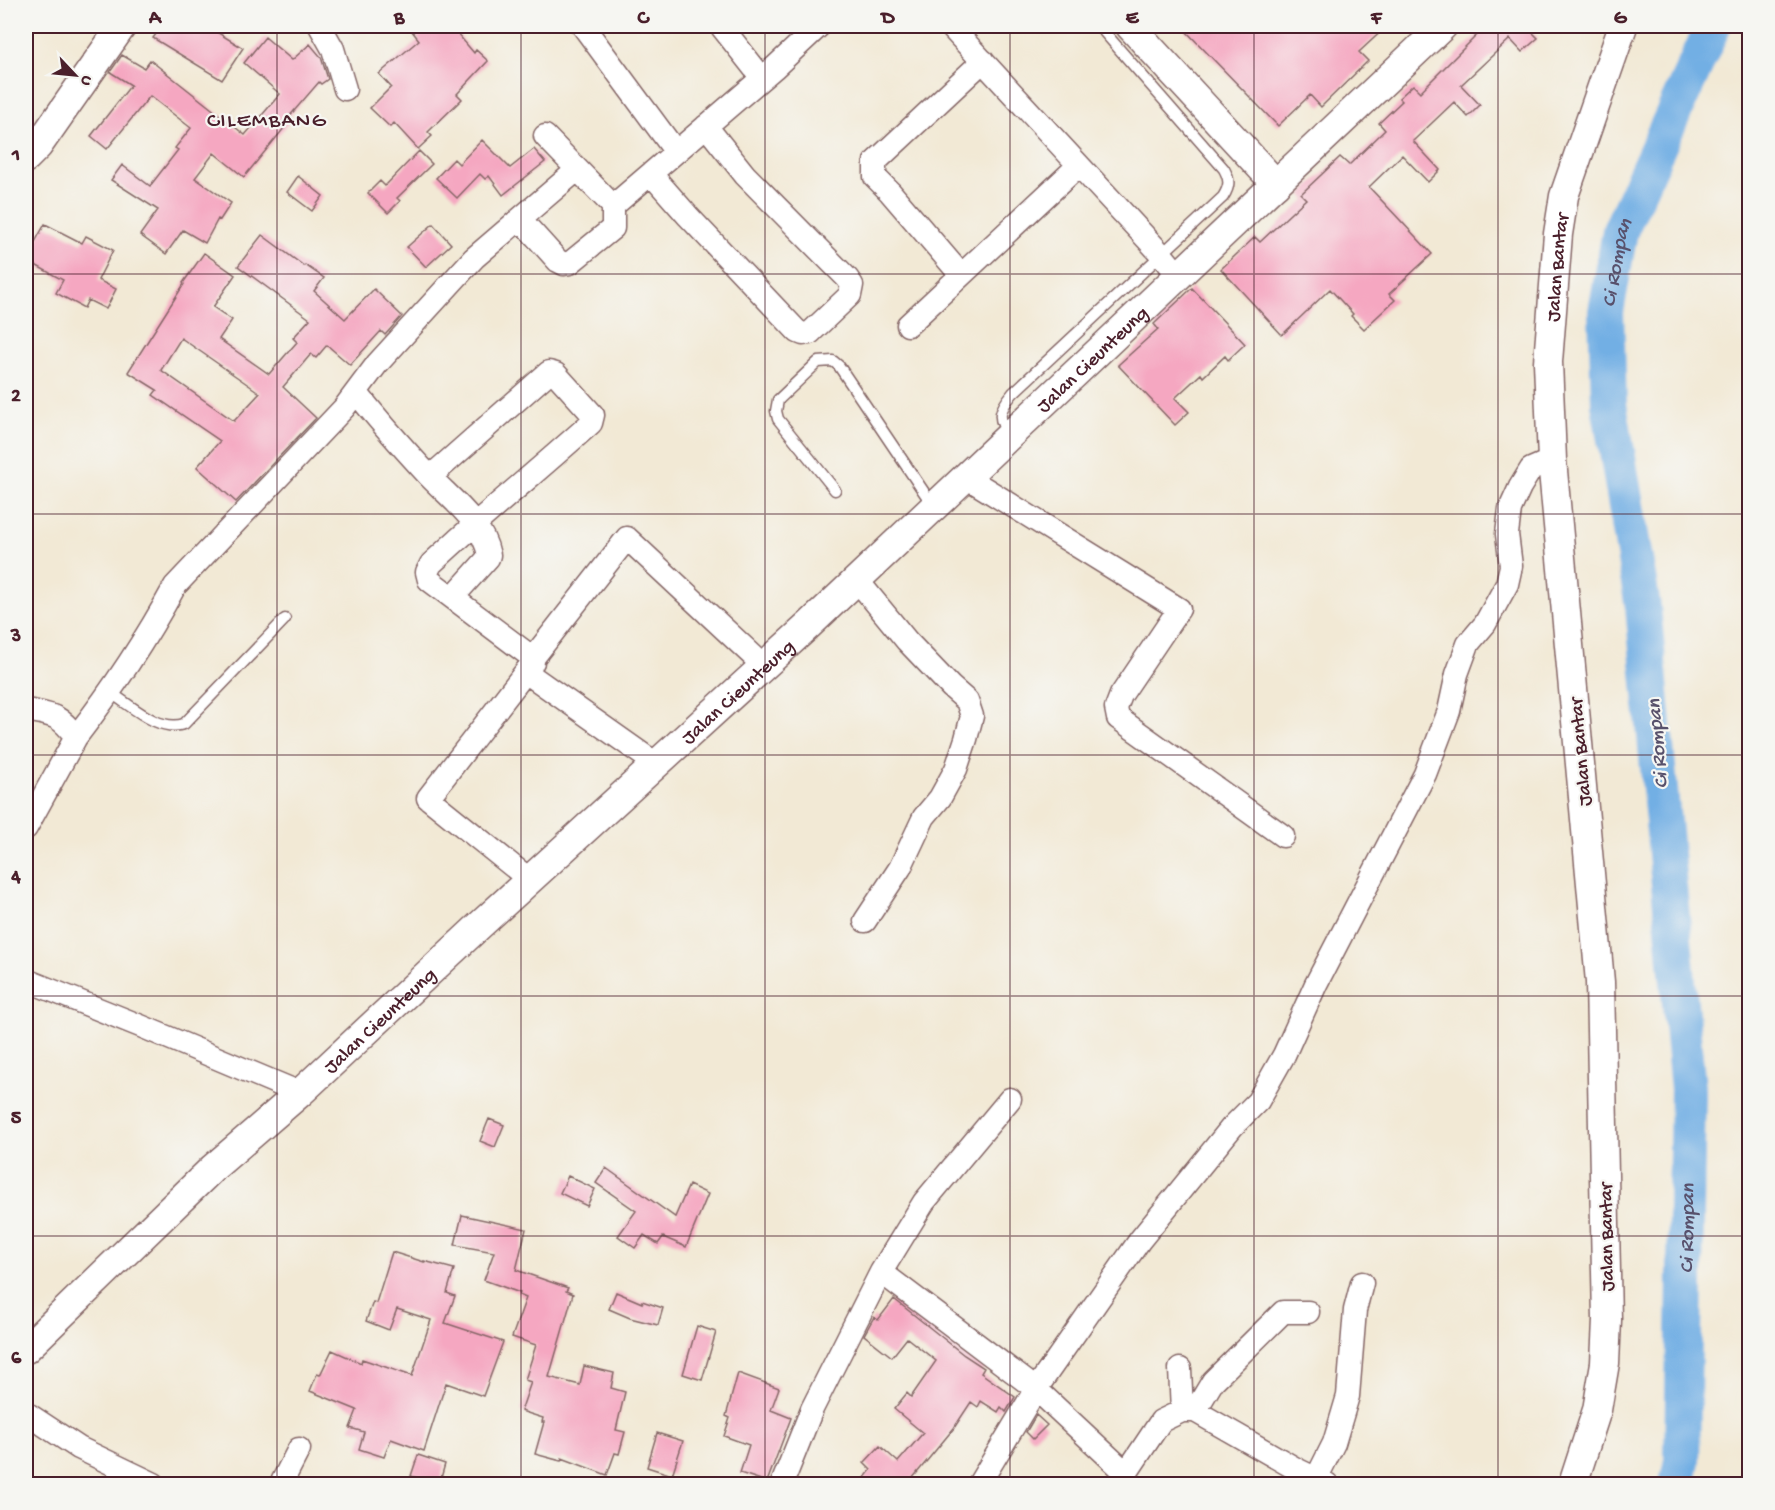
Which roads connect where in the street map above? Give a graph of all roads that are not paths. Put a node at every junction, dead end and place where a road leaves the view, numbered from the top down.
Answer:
1 (122, 26) edge
2 (320, 26) edge
3 (583, 26) edge
4 (721, 26) edge
5 (819, 26) edge
6 (1098, 26) edge
7 (1130, 26) edge
8 (1441, 26) edge
9 (1623, 26) edge
10 (951, 27) dead end
11 (983, 61) junction
12 (762, 78) junction
13 (345, 89) dead end
14 (706, 126) junction
15 (544, 136) dead end
16 (676, 152) junction
17 (26, 158) edge
18 (1078, 166) junction
19 (577, 170) junction
20 (651, 174) junction
21 (1276, 184) junction
22 (613, 206) junction
23 (520, 219) junction
24 (1161, 254) junction
25 (961, 275) junction
26 (1179, 276) junction
27 (908, 325) dead end
28 (356, 392) junction
29 (1010, 435) junction
30 (1552, 460) junction
31 (430, 477) junction
32 (966, 477) junction
33 (835, 490) dead end
34 (934, 507) junction
35 (475, 522) junction
36 (857, 580) junction
37 (453, 597) junction
38 (285, 619) dead end
39 (530, 664) junction
40 (764, 666) junction
41 (111, 693) junction
42 (26, 710) edge
43 (76, 737) junction
44 (656, 764) junction
45 (26, 828) edge
46 (1283, 836) dead end
47 (530, 880) junction
48 (865, 921) dead end
49 (26, 980) edge
50 (300, 1093) junction
51 (1010, 1100) dead end
52 (881, 1272) junction
53 (1362, 1283) dead end
54 (1308, 1312) dead end
55 (26, 1349) edge
56 (1180, 1370) dead end
57 (1036, 1389) junction
58 (1188, 1411) junction
59 (26, 1413) edge
60 (299, 1449) dead end
61 (1122, 1479) edge
62 (1321, 1482) edge
63 (154, 1485) edge
64 (281, 1485) edge
65 (782, 1485) edge
66 (979, 1485) edge
67 (1573, 1485) edge

1 - 17 street
2 - 13 street
3 - 16 street
4 - 12 street
5 - 12 street
6 - 24 lane
7 - 21 street
8 - 21 street, Jalan Cieunteung
9 - 30 street, Jalan Bantar
10 - 11 street
11 - 18 street
11 - 25 street
12 - 14 street
14 - 16 street
14 - 20 street
15 - 19 street
16 - 20 street
18 - 24 street
18 - 25 street
19 - 22 street
19 - 23 street
20 - 22 street
21 - 26 street, Jalan Cieunteung
22 - 23 street
23 - 28 street
24 - 26 street
24 - 29 lane
25 - 27 street
26 - 29 street, Jalan Cieunteung
28 - 31 street
28 - 41 street
29 - 32 street, Jalan Cieunteung
30 - 57 street
30 - 67 street, Jalan Bantar
31 - 35 street
31 - 35 street
32 - 34 street, Jalan Cieunteung
32 - 46 street
33 - 34 lane
34 - 36 street, Jalan Cieunteung
35 - 37 street
35 - 37 street
36 - 40 street, Jalan Cieunteung
36 - 48 street
37 - 39 street
38 - 41 lane
39 - 40 street
39 - 44 street
39 - 47 street
40 - 44 street, Jalan Cieunteung
41 - 43 street
42 - 43 street
43 - 45 street
44 - 47 street, Jalan Cieunteung
47 - 50 street, Jalan Cieunteung
49 - 50 street
50 - 55 street, Jalan Cieunteung
51 - 52 street
52 - 57 street
52 - 65 street
53 - 62 street
54 - 58 street
56 - 58 street
57 - 61 street
57 - 66 street
58 - 61 street
58 - 62 street
59 - 63 street
60 - 64 street

